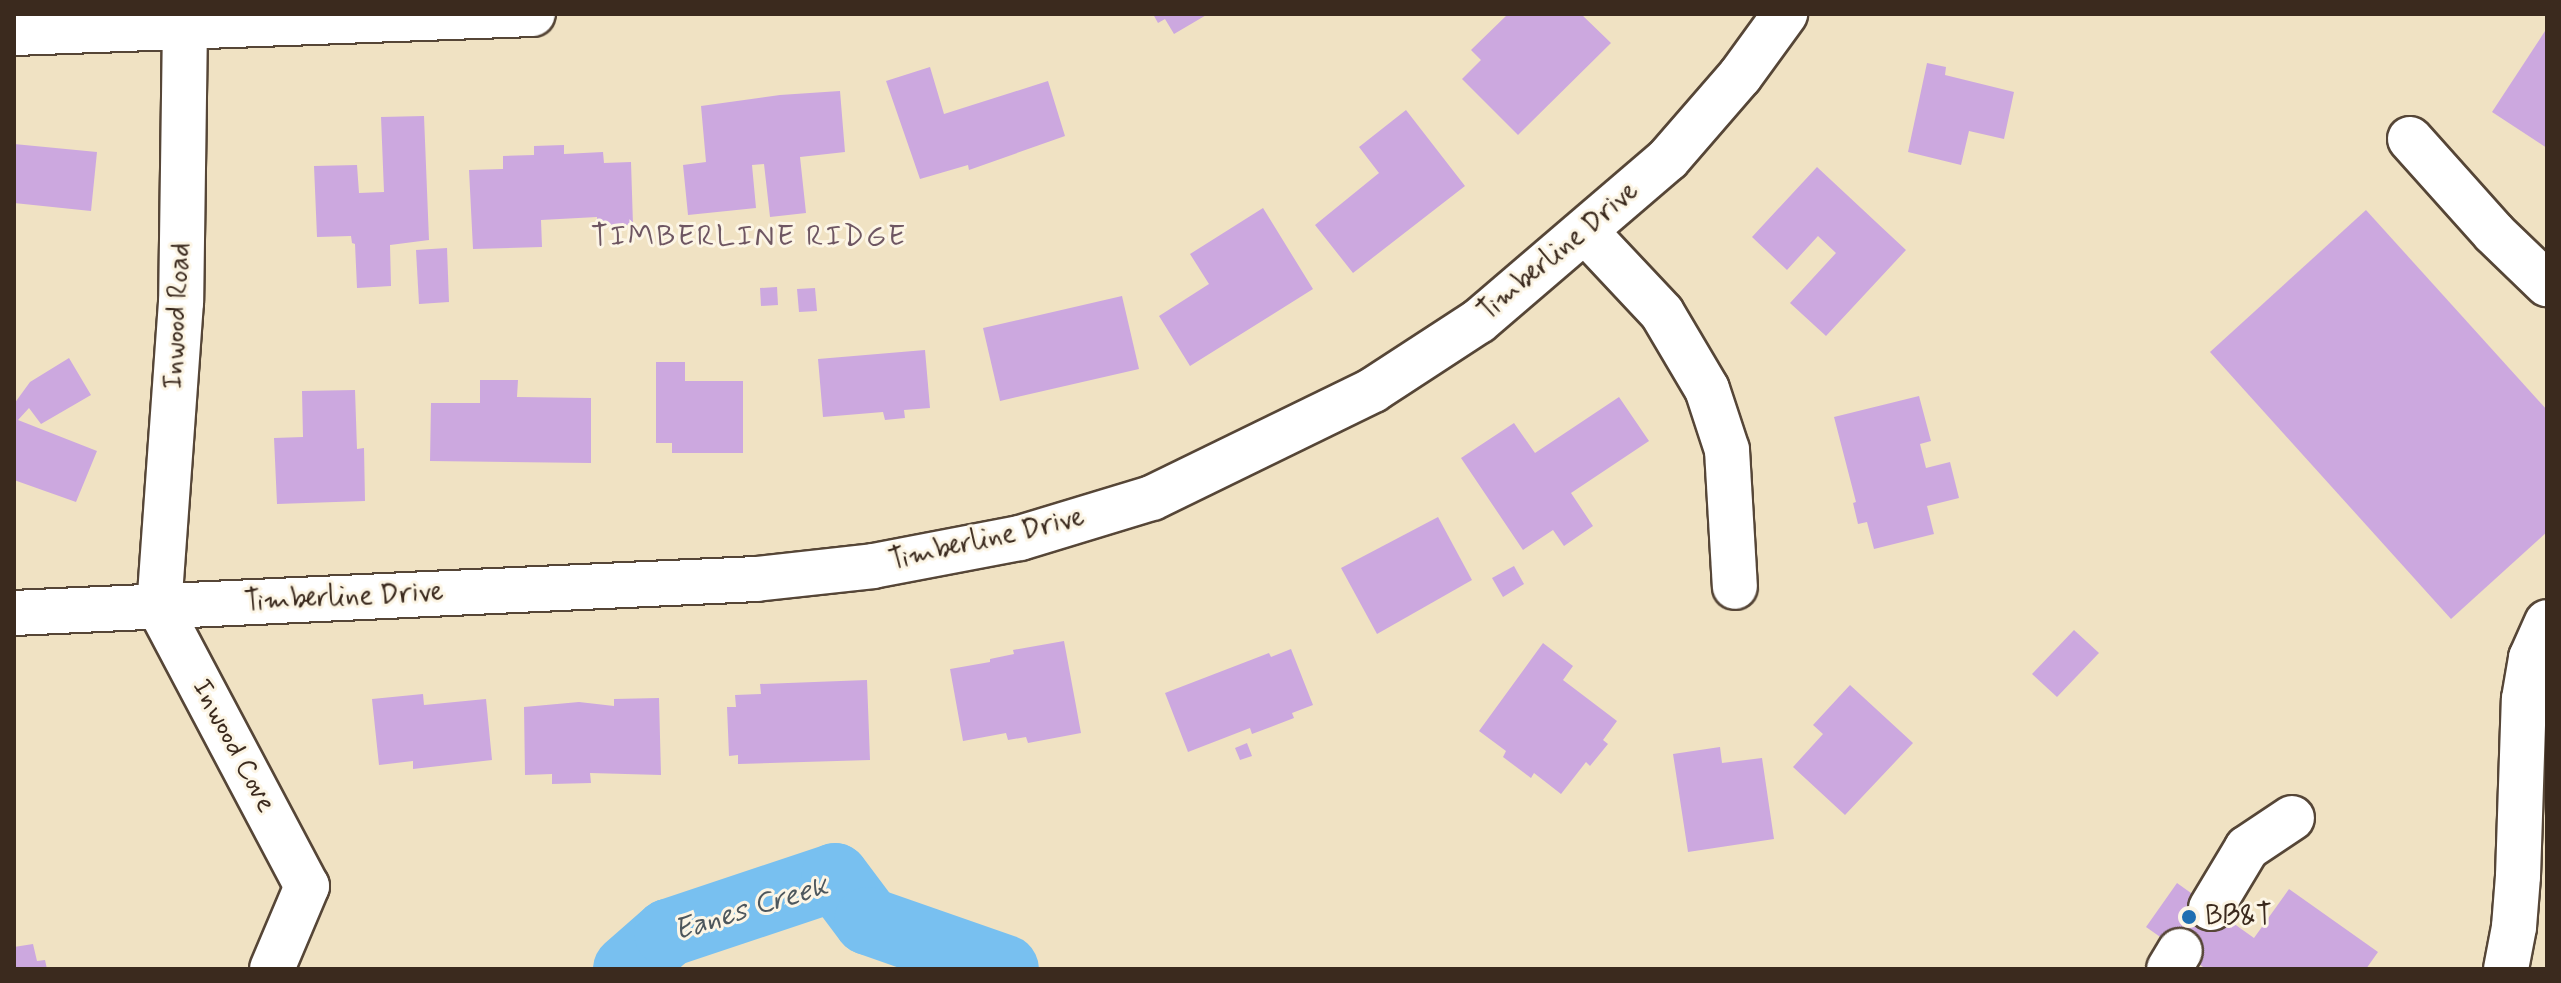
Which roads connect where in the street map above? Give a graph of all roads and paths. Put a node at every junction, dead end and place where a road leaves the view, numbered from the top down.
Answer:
1 (533, 14) edge
2 (1785, 14) edge
3 (275, 18) edge
4 (185, 25) junction
5 (14, 33) edge
6 (2410, 139) dead end
7 (1586, 232) junction
8 (2547, 284) edge
9 (1735, 587) dead end
10 (159, 607) junction
11 (14, 613) edge
12 (2547, 622) edge
13 (2292, 818) dead end
14 (2211, 908) dead end
15 (2522, 943) edge
16 (272, 969) edge

1 - 3 street
2 - 7 street, Timberline Drive
3 - 4 street
4 - 5 street
4 - 10 street, Inwood Road
6 - 8 street
7 - 9 street
7 - 10 street, Timberline Drive
10 - 11 street, Timberline Drive
10 - 16 street, Inwood Cove
12 - 15 street
13 - 14 street

